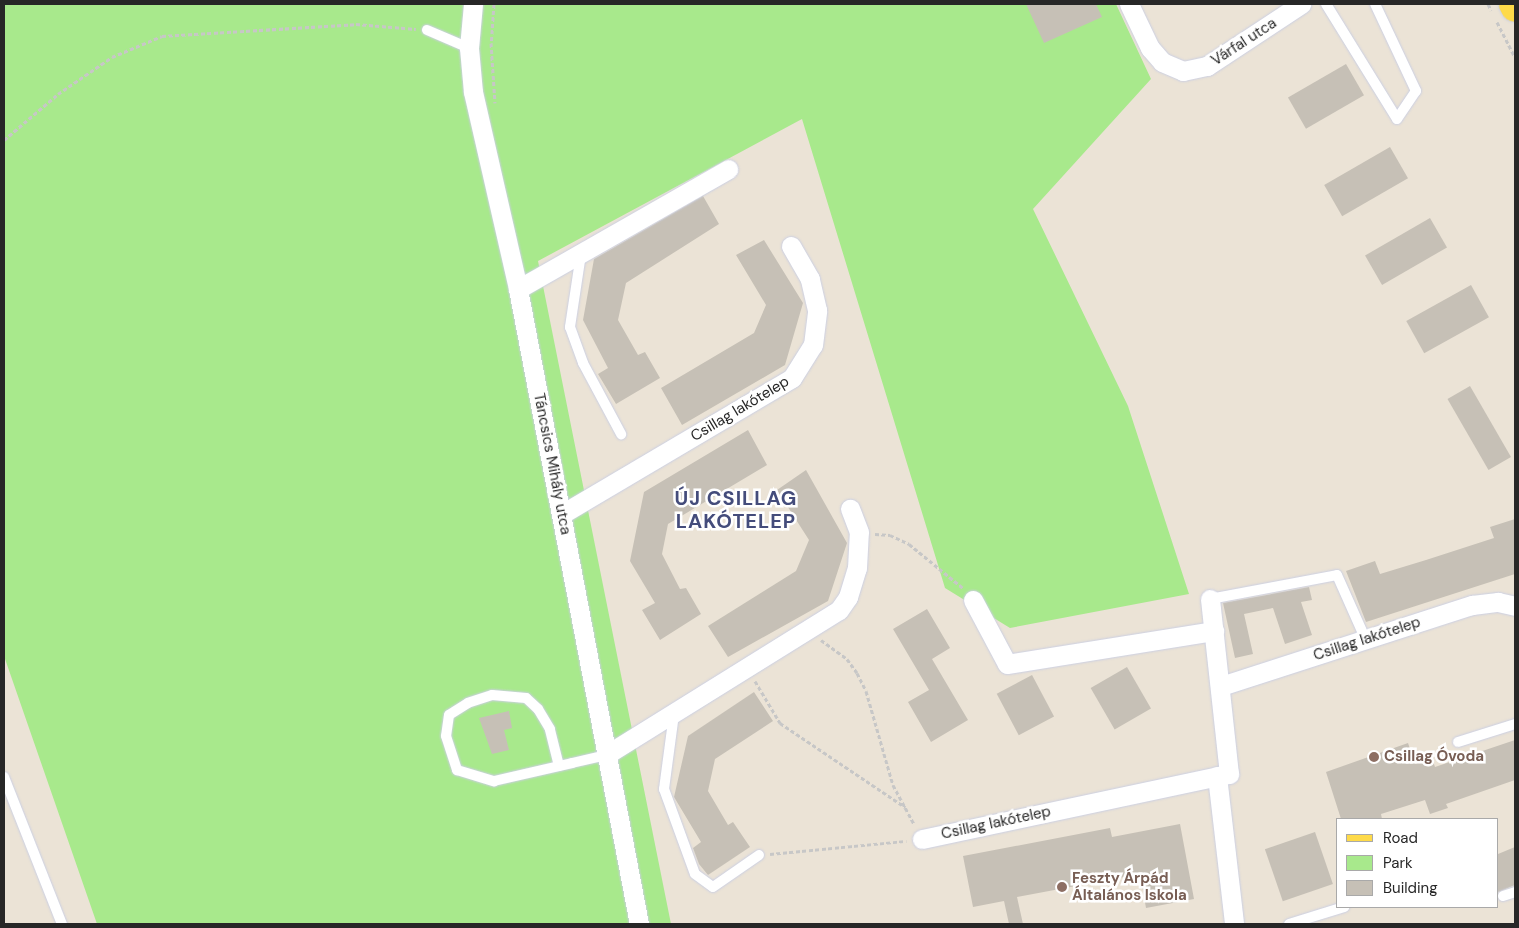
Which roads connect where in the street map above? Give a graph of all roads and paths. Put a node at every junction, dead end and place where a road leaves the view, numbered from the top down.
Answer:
1 (473, 4) edge
2 (494, 4) edge
3 (1129, 4) edge
4 (1301, 4) edge
5 (1326, 4) edge
6 (1375, 4) edge
7 (1488, 4) edge
8 (1513, 4) edge
9 (1515, 8) edge
10 (426, 30) joint
11 (469, 48) junction
12 (1515, 58) edge
13 (497, 112) dead end
14 (4, 140) edge
15 (728, 169) dead end
16 (791, 246) dead end
17 (580, 254) junction
18 (518, 289) junction
19 (621, 434) dead end
20 (850, 509) dead end
21 (562, 514) junction
22 (859, 532) junction
23 (1210, 599) joint
24 (973, 600) joint
25 (1515, 606) edge
26 (806, 630) junction
27 (1214, 631) junction
28 (1366, 640) junction
29 (747, 668) junction
30 (1220, 686) junction
31 (674, 714) junction
32 (1515, 724) edge
33 (1458, 742) dead end
34 (606, 755) junction
35 (559, 766) junction
36 (1217, 776) junction
37 (4, 777) edge
38 (905, 808) junction
39 (922, 839) junction
40 (759, 855) joint
41 (1515, 892) edge
42 (1503, 896) dead end
43 (1341, 908) edge
44 (62, 924) edge
45 (639, 924) edge
46 (1234, 924) edge
47 (1288, 924) edge

1 - 11 street, Táncsics Mihály utca
2 - 13 path
3 - 4 street, Várfal utca
5 - 6 lane
7 - 12 path
8 - 9 main road
10 - 11 lane
10 - 14 path
11 - 18 street, Táncsics Mihály utca
15 - 17 street
16 - 21 street, Csillag lakótelep
17 - 18 street
17 - 19 lane
18 - 21 street, Táncsics Mihály utca
20 - 22 street
21 - 34 street, Táncsics Mihály utca
22 - 24 path
22 - 26 street
23 - 27 street
23 - 28 lane
24 - 27 street
25 - 28 street, Csillag lakótelep
26 - 29 street
26 - 38 path
27 - 30 street
28 - 30 street, Csillag lakótelep
29 - 31 street
29 - 38 path
30 - 36 street
31 - 34 street
31 - 40 lane
32 - 33 lane
34 - 35 lane
34 - 45 street, Táncsics Mihály utca
35 - 35 lane
36 - 39 street, Csillag lakótelep
36 - 46 street
37 - 44 lane
38 - 39 path
39 - 40 path
41 - 42 lane
43 - 47 lane

